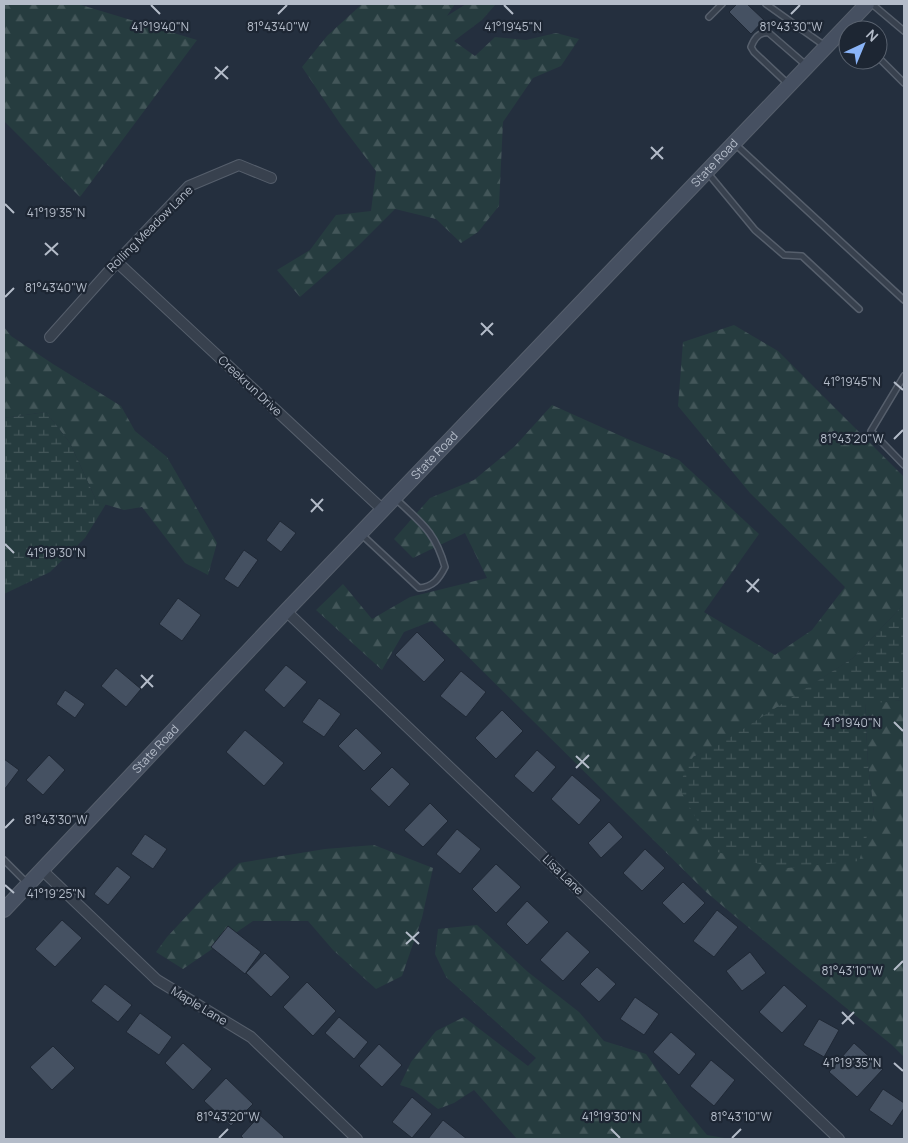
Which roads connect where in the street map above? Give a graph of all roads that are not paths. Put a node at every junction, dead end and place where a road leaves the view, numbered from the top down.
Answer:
1 (722, 4) edge
2 (766, 4) edge
3 (867, 4) edge
4 (872, 4) edge
5 (709, 17) dead end
6 (854, 20) edge
7 (904, 31) edge
8 (838, 37) edge
9 (826, 47) junction
10 (807, 66) junction
11 (888, 67) edge
12 (904, 83) edge
13 (789, 85) junction
14 (734, 143) junction
15 (706, 172) junction
16 (271, 178) dead end
17 (117, 262) junction
18 (904, 300) edge
19 (859, 309) dead end
20 (50, 336) dead end
21 (904, 376) edge
22 (904, 465) edge
23 (395, 498) junction
24 (383, 510) junction
25 (361, 534) junction
26 (286, 611) junction
27 (4, 860) edge
28 (42, 870) junction
29 (28, 885) junction
30 (4, 910) edge
31 (357, 1139) edge
32 (840, 1139) edge

1 - 5 lane
2 - 9 lane
3 - 6 main road, State Road
4 - 7 lane
8 - 9 main road, State Road
9 - 10 main road, State Road
10 - 13 main road, State Road
10 - 13 lane
11 - 12 lane
13 - 14 main road, State Road
14 - 15 main road, State Road
14 - 18 lane
15 - 19 lane
15 - 23 main road, State Road
16 - 17 street, Rolling Meadow Lane
17 - 20 street, Rolling Meadow Lane
17 - 24 street, Creekrun Drive
21 - 22 lane
23 - 24 main road, State Road
23 - 25 lane
24 - 25 main road, State Road
25 - 26 main road, State Road
26 - 28 main road, State Road
26 - 32 street, Lisa Lane
27 - 29 lane
28 - 29 main road, State Road
28 - 31 street, Maple Lane
29 - 30 main road, State Road

